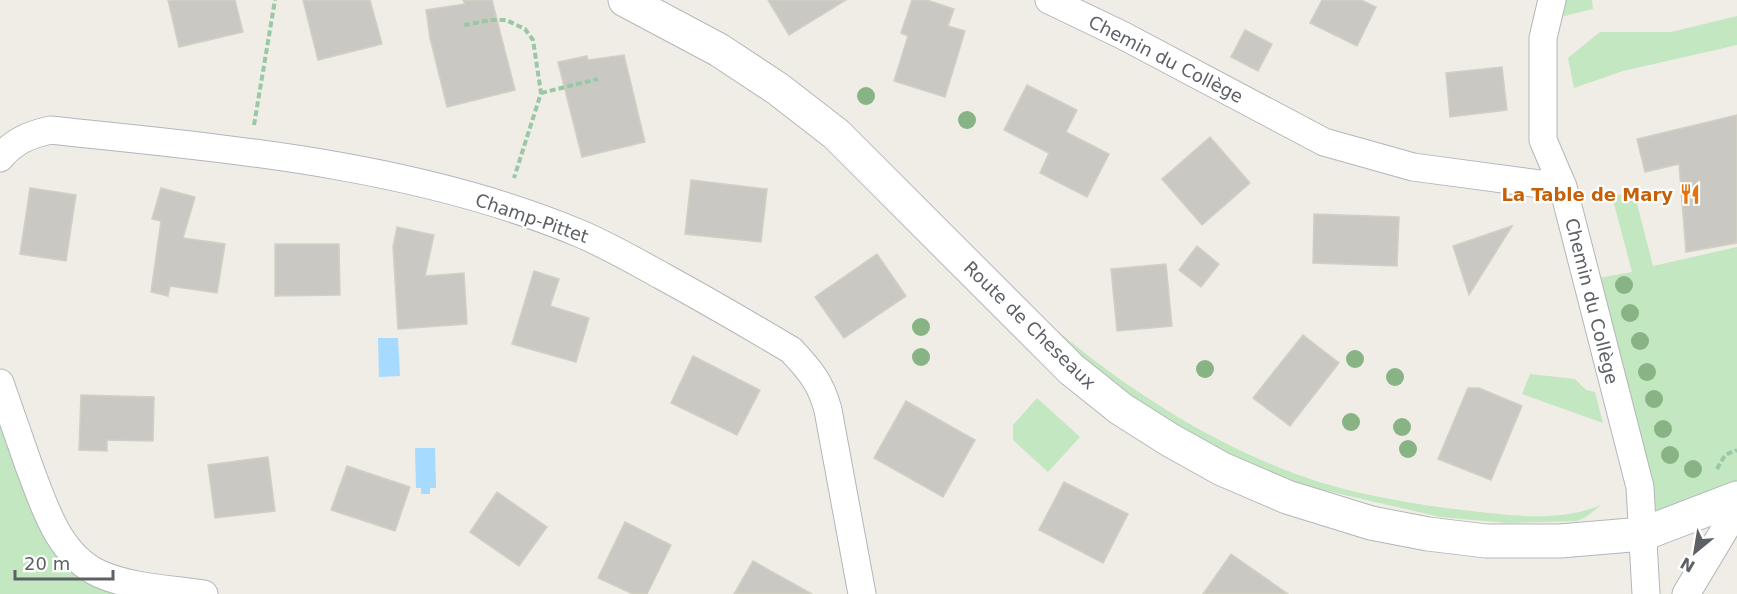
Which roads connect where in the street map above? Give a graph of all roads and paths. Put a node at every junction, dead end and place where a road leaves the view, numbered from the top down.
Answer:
1 (275, 0) edge
2 (625, 0) edge
3 (1049, 0) edge
4 (1552, 0) edge
5 (464, 25) dead end
6 (598, 79) dead end
7 (541, 93) junction
8 (250, 152) junction
9 (0, 158) edge
10 (1563, 187) junction
11 (505, 208) junction
12 (0, 383) edge
13 (1737, 498) edge
14 (1737, 509) edge
15 (1643, 534) junction
16 (204, 594) edge
17 (862, 594) edge
18 (1646, 594) edge
19 (1686, 594) edge

1 - 8 path
2 - 15 street, Route de Cheseaux
3 - 10 street, Chemin du Collège
4 - 10 street
5 - 7 path
6 - 7 path
7 - 11 path
8 - 9 street, Champ-Pittet
8 - 11 street, Champ-Pittet
10 - 15 street, Chemin du Collège
11 - 17 street, Champ-Pittet
12 - 16 street
13 - 15 street, Route de Cheseaux
14 - 19 street
15 - 18 street

